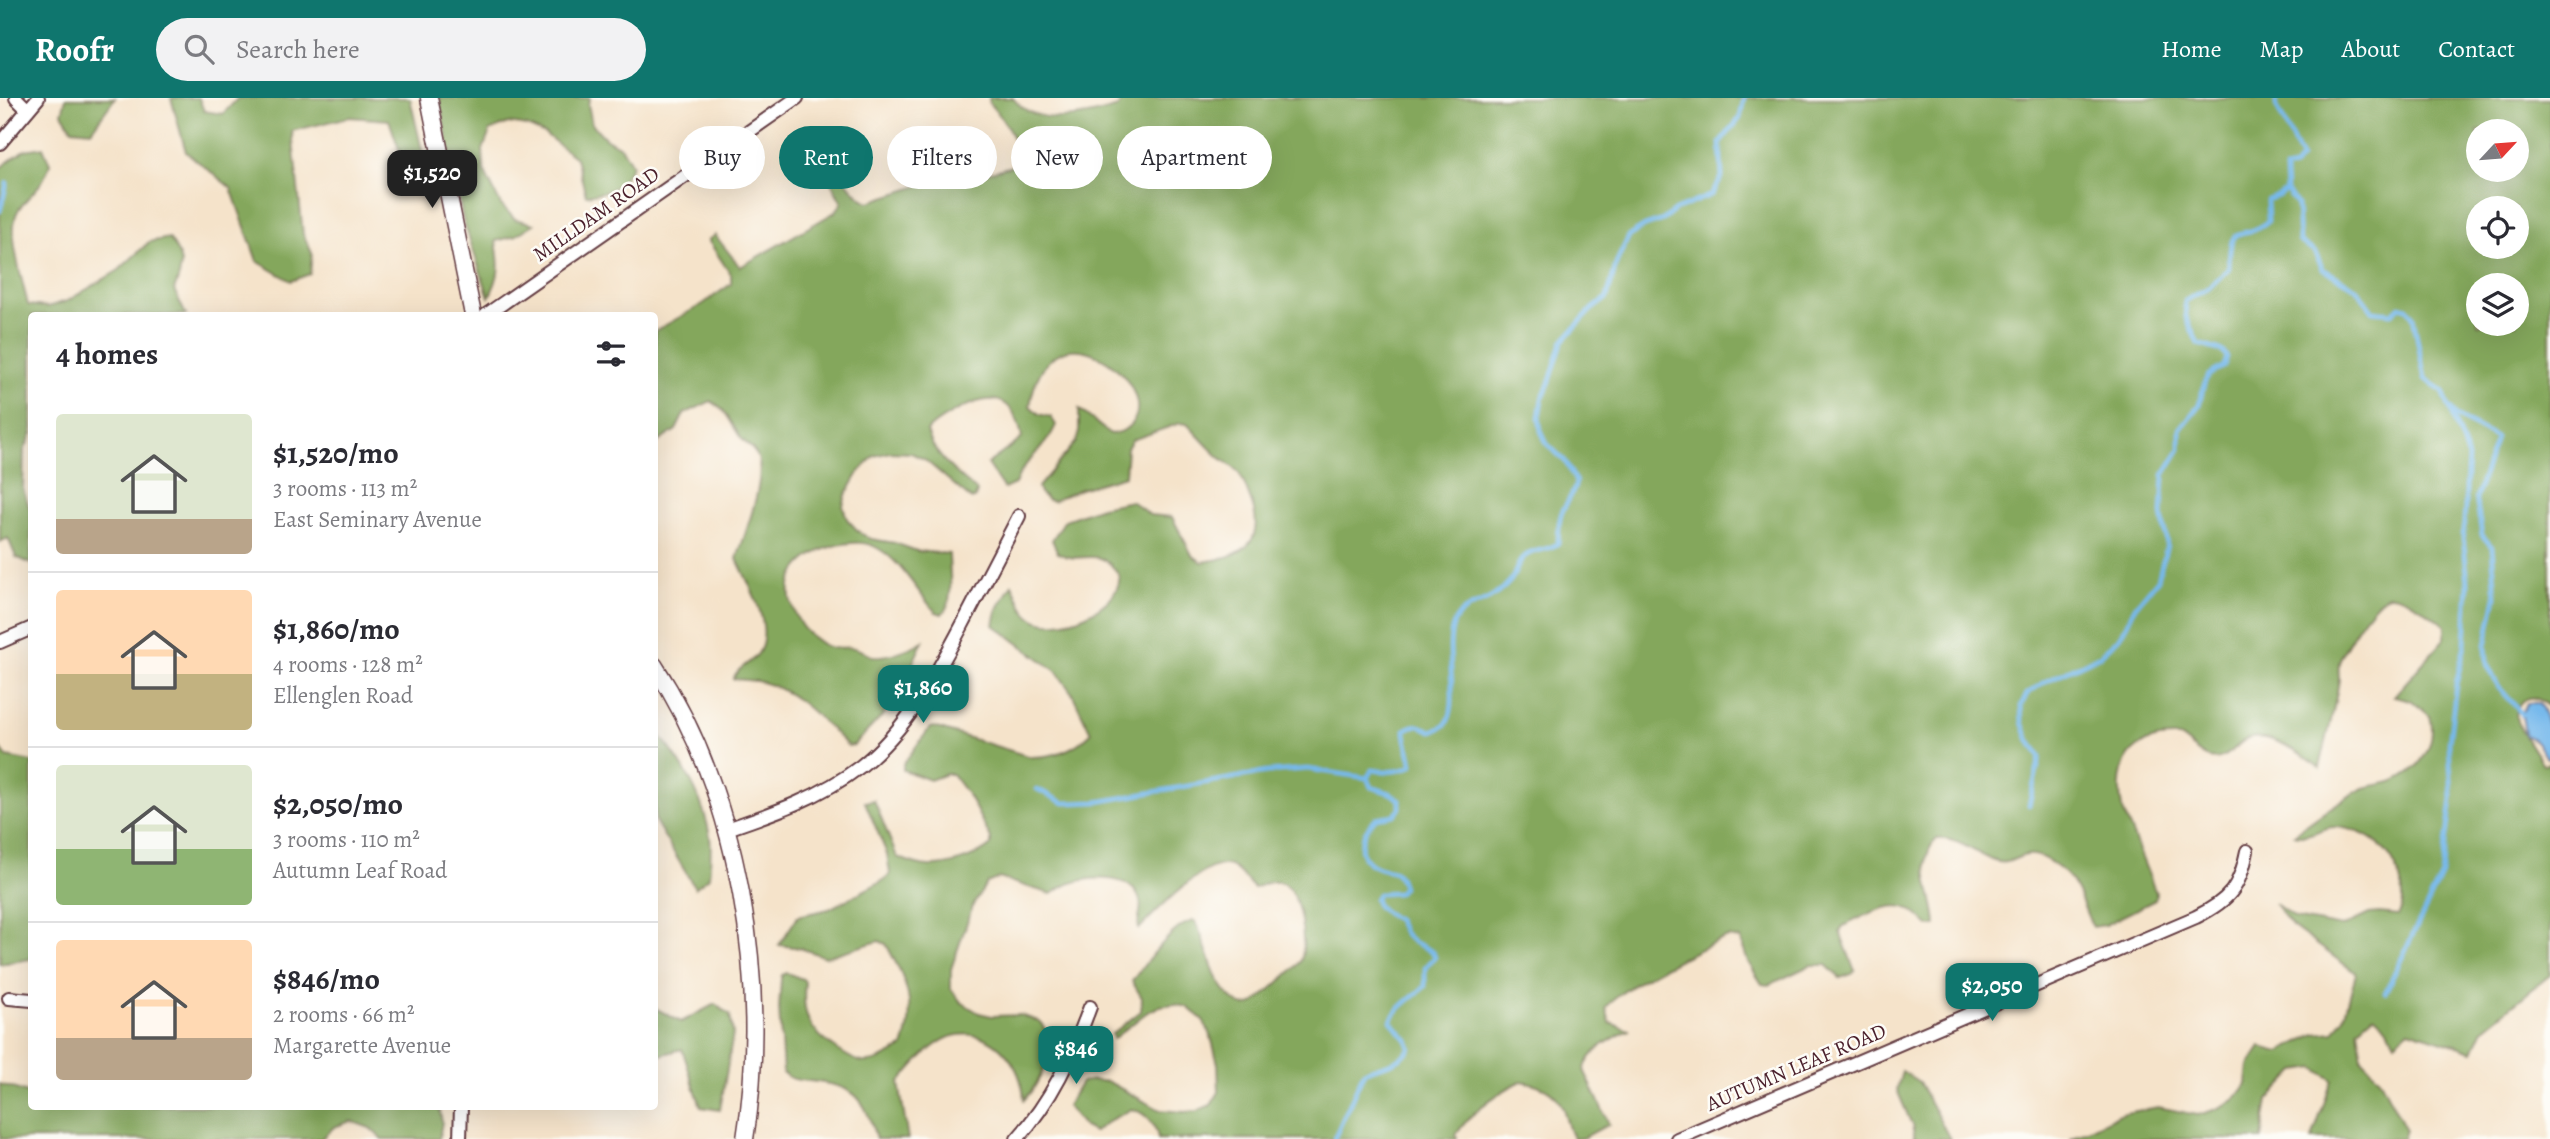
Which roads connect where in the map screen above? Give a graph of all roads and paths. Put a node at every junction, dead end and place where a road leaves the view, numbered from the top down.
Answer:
1 (16, 98) edge
2 (38, 98) edge
3 (429, 98) edge
4 (797, 98) edge
5 (28, 110) junction
6 (0, 144) edge
7 (472, 312) edge
8 (490, 312) edge
9 (1019, 516) dead end
10 (28, 630) edge
11 (0, 642) edge
12 (658, 672) edge
13 (727, 829) junction
14 (2247, 850) dead end
15 (9, 998) dead end
16 (28, 1000) edge
17 (1090, 1007) dead end
18 (461, 1110) edge
19 (460, 1139) edge
20 (745, 1139) edge
21 (1017, 1139) edge
22 (1678, 1139) edge

1 - 5 street
2 - 5 street
3 - 7 street
4 - 8 street, MILLDAM ROAD
5 - 6 street
9 - 13 street
10 - 11 street
12 - 13 street
13 - 20 street
14 - 22 street, AUTUMN LEAF ROAD
15 - 16 street
17 - 21 street
18 - 19 street

